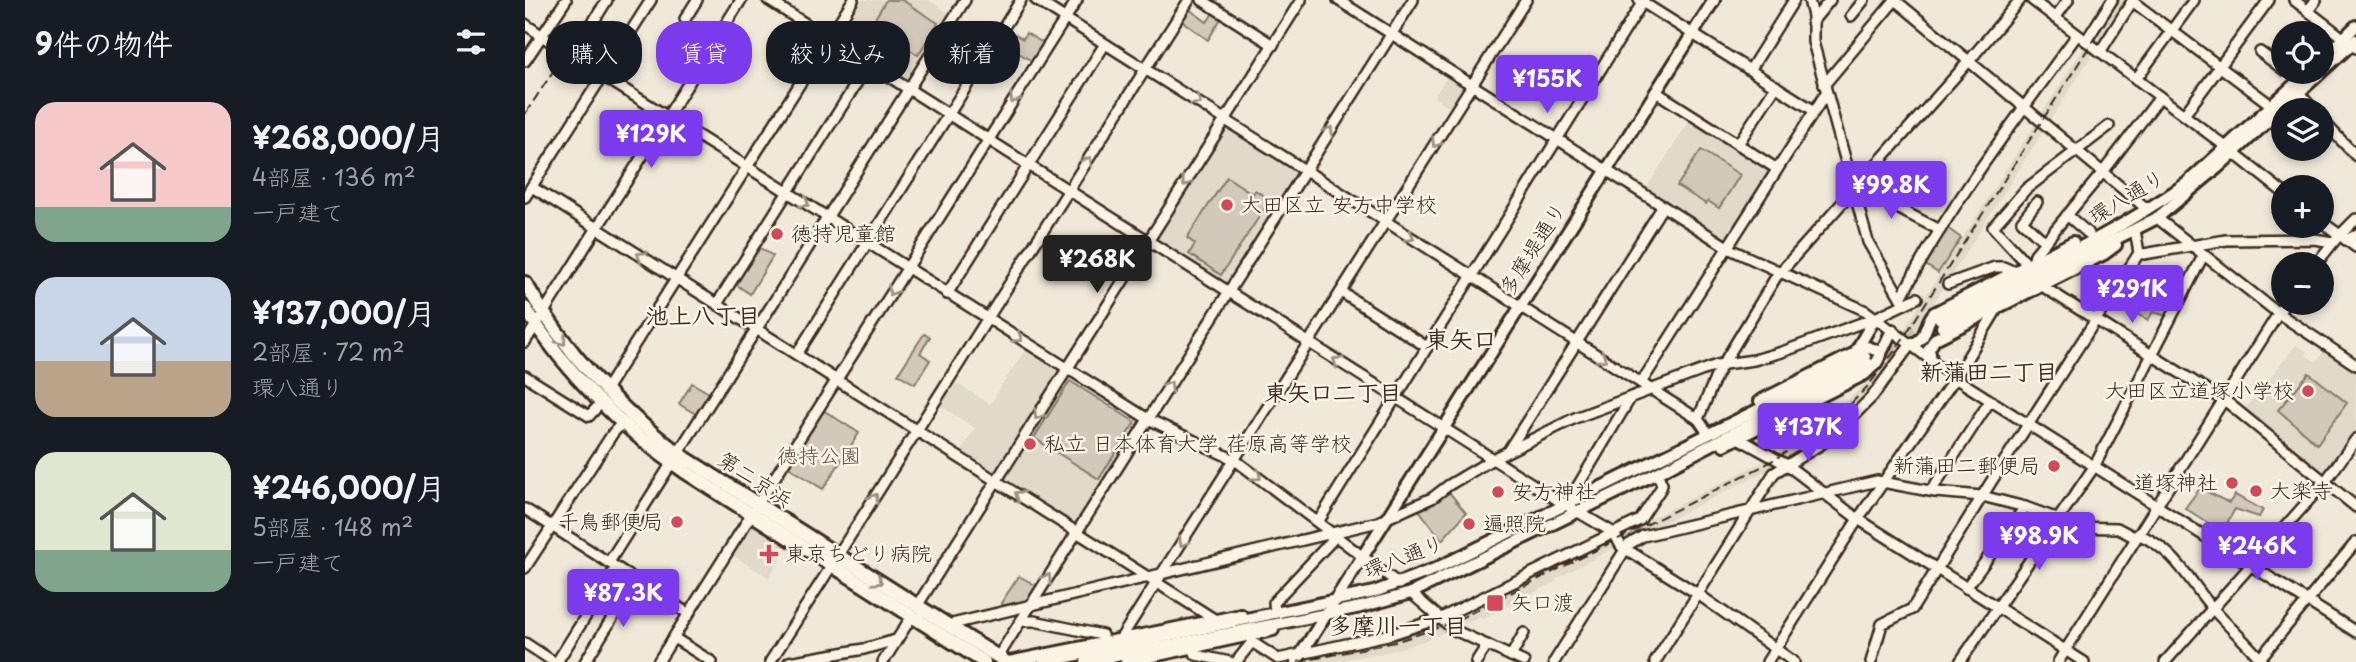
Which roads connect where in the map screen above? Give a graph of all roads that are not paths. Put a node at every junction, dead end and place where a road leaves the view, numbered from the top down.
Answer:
1 (566, 0) edge
2 (607, 0) edge
3 (651, 0) edge
4 (697, 0) edge
5 (741, 0) edge
6 (768, 0) edge
7 (853, 0) edge
8 (965, 0) edge
9 (1021, 0) edge
10 (1036, 0) edge
11 (1077, 0) edge
12 (1189, 0) edge
13 (1202, 0) edge
14 (1301, 0) edge
15 (1338, 0) edge
16 (1413, 0) edge
17 (1526, 0) edge
18 (1714, 0) edge
19 (1794, 0) edge
20 (1809, 0) edge
21 (1830, 0) edge
22 (1864, 0) edge
23 (1895, 0) edge
24 (2020, 0) edge
25 (2032, 0) edge
26 (2069, 0) edge
27 (2112, 0) edge
28 (2194, 0) edge
29 (2269, 0) edge
30 (2294, 0) edge
31 (2316, 0) edge
32 (1642, 1) edge
33 (2133, 1) edge
34 (2308, 11) junction
35 (1851, 16) dead end
36 (1066, 18) junction
37 (2055, 18) junction
38 (685, 19) dead end
39 (594, 21) edge
40 (638, 21) edge
41 (800, 21) edge
42 (840, 21) edge
43 (1812, 22) junction
44 (525, 24) edge
45 (2356, 26) edge
46 (2172, 30) junction
47 (1391, 34) junction
48 (1693, 34) junction
49 (541, 37) junction
50 (2081, 38) junction
51 (546, 40) edge
52 (2352, 43) edge
53 (1105, 44) junction
54 (1273, 45) junction
55 (2100, 52) junction
56 (2260, 52) dead end
57 (2334, 53) edge
58 (2271, 60) edge
59 (525, 61) edge
60 (1969, 61) junction
61 (2220, 67) junction
62 (1145, 69) junction
63 (1750, 70) junction
64 (2136, 79) junction
65 (597, 84) edge
66 (617, 84) edge
67 (800, 84) edge
68 (856, 84) edge
69 (898, 84) edge
70 (2294, 84) edge
71 (1472, 85) junction
72 (1776, 86) junction
73 (1825, 89) junction
74 (908, 90) junction
75 (1656, 92) junction
76 (2300, 94) junction
77 (2160, 97) junction
78 (2279, 98) edge
79 (2304, 98) edge
80 (2271, 105) joint
81 (2024, 107) junction
82 (1814, 110) junction
83 (668, 116) junction
84 (948, 116) junction
85 (2184, 116) junction
86 (1225, 119) junction
87 (2109, 126) dead end
88 (2334, 133) edge
89 (1557, 139) junction
90 (989, 140) junction
91 (1738, 144) junction
92 (2228, 149) junction
93 (2077, 151) junction
94 (2356, 156) edge
95 (1028, 165) junction
96 (747, 167) junction
97 (1777, 169) junction
98 (1305, 170) junction
99 (1606, 170) junction
100 (2103, 172) junction
101 (1865, 179) junction
102 (2271, 183) edge
103 (532, 187) junction
104 (1069, 191) junction
105 (787, 192) junction
106 (1853, 192) junction
107 (525, 197) edge
108 (2037, 202) dead end
109 (1663, 206) junction
110 (2147, 209) junction
111 (2067, 215) junction
112 (828, 217) junction
113 (2157, 218) junction
114 (2356, 219) edge
115 (1386, 222) junction
116 (2134, 226) junction
117 (597, 228) junction
118 (1940, 230) junction
119 (2089, 234) junction
120 (2334, 234) edge
121 (2356, 235) edge
122 (2339, 239) junction
123 (1149, 241) junction
124 (2045, 242) junction
125 (867, 243) junction
126 (2190, 246) junction
127 (1727, 247) junction
128 (2356, 247) edge
129 (2327, 252) edge
130 (2139, 253) junction
131 (2203, 256) junction
132 (2030, 264) junction
133 (907, 268) junction
134 (1780, 272) junction
135 (2015, 272) junction
136 (1471, 275) junction
137 (677, 278) junction
138 (525, 284) edge
139 (1948, 284) dead end
140 (2042, 286) junction
141 (1229, 291) junction
142 (1341, 292) junction
143 (947, 293) junction
144 (1917, 298) dead end
145 (1902, 301) junction
146 (717, 304) junction
147 (1520, 306) junction
148 (525, 308) edge
149 (2271, 308) edge
150 (1997, 309) junction
151 (2277, 315) edge
152 (2281, 315) edge
153 (988, 318) junction
154 (1875, 318) junction
155 (539, 319) junction
156 (2095, 320) junction
157 (1941, 327) junction
158 (1925, 328) junction
159 (757, 329) junction
160 (1892, 330) junction
161 (525, 342) edge
162 (1577, 342) junction
163 (1309, 343) junction
164 (1912, 344) junction
165 (1427, 346) junction
166 (797, 354) junction
167 (1881, 355) junction
168 (2153, 356) junction
169 (1863, 357) junction
170 (1931, 360) junction
171 (1723, 365) junction
172 (2356, 365) edge
173 (1067, 369) junction
174 (525, 376) edge
175 (1955, 378) junction
176 (837, 380) junction
177 (1641, 383) junction
178 (1651, 389) junction
179 (1631, 396) junction
180 (603, 397) junction
181 (1395, 397) junction
182 (2223, 400) junction
183 (1990, 401) junction
184 (1148, 419) junction
185 (622, 423) junction
186 (1701, 424) junction
187 (2029, 426) junction
188 (1444, 428) junction
189 (917, 430) junction
190 (1738, 438) junction
191 (2356, 439) edge
192 (1507, 452) junction
193 (1681, 453) junction
194 (675, 458) junction
195 (1493, 459) junction
196 (1235, 460) junction
197 (1787, 465) junction
198 (2094, 467) junction
199 (1657, 472) junction
200 (997, 481) junction
201 (1883, 482) junction
202 (2325, 482) junction
203 (1931, 491) junction
204 (1825, 494) junction
205 (1982, 496) junction
206 (1567, 504) junction
207 (2157, 506) junction
208 (2025, 507) junction
209 (2356, 507) edge
210 (525, 509) edge
211 (755, 509) junction
212 (1751, 510) junction
213 (1579, 511) junction
214 (1387, 517) junction
215 (1858, 519) junction
216 (2057, 520) junction
217 (1318, 522) junction
218 (552, 526) junction
219 (1077, 531) junction
220 (1337, 533) junction
221 (1614, 533) junction
222 (2137, 536) junction
223 (2356, 542) edge
224 (1625, 549) junction
225 (1363, 555) junction
226 (835, 560) junction
227 (613, 565) junction
228 (2251, 566) junction
229 (525, 568) edge
230 (1938, 570) junction
231 (1156, 579) junction
232 (636, 580) junction
233 (1399, 584) junction
234 (1966, 588) junction
235 (1411, 593) junction
236 (1698, 594) junction
237 (1335, 600) junction
238 (2308, 602) junction
239 (1029, 606) junction
240 (1997, 607) junction
241 (2213, 609) junction
242 (914, 611) junction
243 (1275, 612) junction
244 (689, 614) junction
245 (1325, 614) junction
246 (1441, 618) junction
247 (1021, 621) junction
248 (1291, 621) junction
249 (948, 625) junction
250 (1219, 626) junction
251 (2356, 632) edge
252 (1524, 633) dead end
253 (674, 638) junction
254 (1122, 638) junction
255 (1252, 639) junction
256 (896, 640) junction
257 (952, 642) junction
258 (1103, 642) junction
259 (525, 643) edge
260 (1487, 645) junction
261 (1193, 648) junction
262 (1775, 648) junction
263 (2066, 650) junction
264 (1511, 656) junction
265 (1298, 658) edge
266 (1004, 660) edge
267 (551, 661) edge
268 (2167, 661) edge
269 (2260, 661) edge
270 (585, 662) edge
271 (658, 662) edge
272 (712, 662) edge
273 (770, 662) edge
274 (789, 662) edge
275 (883, 662) edge
276 (957, 662) edge
277 (984, 662) edge
278 (1044, 662) edge
279 (1086, 662) edge
280 (1126, 662) edge
281 (1230, 662) edge
282 (1236, 662) edge
283 (1476, 662) edge
284 (1524, 662) edge
285 (1554, 662) edge
286 (1655, 662) edge
287 (1767, 662) edge
288 (1794, 662) edge
289 (1871, 662) edge
290 (1960, 662) edge
291 (2059, 662) edge
292 (2084, 662) edge

1 - 49 street
2 - 39 street
3 - 40 street
4 - 38 street
5 - 83 street
6 - 41 street
7 - 42 street
8 - 74 street
9 - 84 street
10 - 36 street
11 - 36 street
12 - 62 street
13 - 54 street
14 - 54 street
15 - 47 street
16 - 47 street
17 - 71 street
18 - 48 main road, 多摩堤通り
19 - 63 street
20 - 43 street
21 - 43 street
22 - 35 street
23 - 60 street
23 - 73 street
24 - 60 street
25 - 37 street
26 - 37 street
27 - 50 street
28 - 46 street
29 - 61 street
30 - 34 street
31 - 34 street
32 - 48 street
32 - 89 street
33 - 46 street
33 - 55 street
34 - 52 street
36 - 53 street
36 -> 90 street
37 - 50 street
43 - 73 street
44 - 49 street
45 - 52 main road, 環八通り
46 - 61 street
46 - 64 street
47 - 71 street
98 -> 47 street
48 - 63 street
48 - 75 main road, 多摩堤通り
49 - 51 street
49 - 59 street
50 - 55 street
50 - 81 street
52 - 57 main road, 環八通り
52 - 76 main road, 環八通り
53 - 62 street
53 - 95 street
54 - 86 street
55 - 64 street
56 - 58 street
60 - 81 street
60 - 101 street
61 - 80 street
61 - 85 street
62 -> 86 street
104 -> 62 street
63 - 72 street
64 - 77 street
65 - 103 street
66 - 83 street
67 - 96 street
68 - 105 street
69 - 74 street
70 - 78 main road, 環八通り
71 - 89 street
71 -> 115 street
72 - 82 street
72 - 91 street
73 - 82 street
73 - 106 street
74 - 84 street
74 - 112 street
75 - 91 street
75 - 99 main road, 多摩堤通り
76 - 79 street
76 - 92 main road, 環八通り
77 - 85 street
77 - 100 street
80 - 92 main road, 環八通り
81 - 93 street
81 - 118 street
82 - 97 street
83 - 96 street
83 - 117 street
84 - 90 street
84 - 125 street
85 - 92 street
86 - 98 street
86 -> 123 street
87 - 93 street
88 - 94 street
89 - 99 street
89 - 136 street
90 - 95 street
90 - 133 street
91 - 97 street
92 - 102 street
92 - 110 main road, 環八通り
92 - 113 main road, 環八通り
93 - 100 street
93 - 132 street
95 - 104 street
95 - 143 street
96 - 105 street
96 - 137 street
97 - 127 street
98 - 115 street
98 - 141 street
99 - 109 street
99 - 147 main road, 多摩堤通り
100 - 110 street
100 - 111 street
101 - 106 street
101 - 118 street
103 - 107 street
103 - 117 street
104 - 123 street
104 - 153 street
105 -> 112 street
105 - 146 street
106 - 134 street
106 - 145 street
108 - 124 street
109 - 127 street
109 - 162 street
110 - 116 main road, 環八通り
111 - 119 street
111 - 124 street
112 - 125 street
112 - 159 street
113 - 116 main road, 環八通り
113 - 126 street
114 - 122 street
115 -> 136 street
115 - 142 street
116 - 119 main road
116 - 130 street
116 - 140 main road
116 - 157 main road, 環八通り
137 -> 117 street
117 - 155 street
118 - 145 street
119 - 132 main road
120 - 122 street
121 - 122 street
122 - 126 street
122 - 128 street
122 - 129 street
123 - 141 street
123 - 173 street
124 - 132 street
125 - 133 street
125 - 166 street
126 - 130 street
126 - 131 street
127 - 134 street
127 - 177 street
130 - 156 street
131 - 149 street
131 - 168 street
132 - 135 main road
133 - 143 street
133 -> 176 street
134 - 154 street
134 - 171 street
135 - 139 street
135 - 158 main road
136 - 147 street
136 - 165 street
137 - 146 street
137 - 180 street
138 - 155 highway, 第二京浜
140 - 150 main road
140 - 156 street
141 - 163 street
184 -> 141 street
142 - 163 street
142 - 165 street
143 - 153 street
144 - 145 street
145 - 154 street
146 - 159 street
147 - 162 street
147 - 188 main road, 多摩堤通り
148 - 155 highway, 第二京浜
150 - 157 main road
150 - 175 street
151 - 182 street
152 - 172 street
153 -> 173 street
153 - 189 street
154 - 160 street
154 - 169 main road
154 - 171 street
155 - 161 street
155 - 180 highway, 第二京浜
156 - 168 street
156 - 187 street
157 - 158 main road
157 - 170 main road
158 - 164 main road
159 - 166 street
159 - 194 street
160 - 164 street
160 - 167 main road
162 -> 177 street
162 - 192 street
181 -> 163 street
163 - 196 street
164 - 170 street
164 - 197 street
165 - 181 street
166 - 176 street
167 - 169 main road
167 - 190 main road
168 - 182 street
168 - 198 street
169 - 186 main road
169 - 193 main road, 環八通り
170 - 175 street
171 - 178 street
171 - 186 street
173 - 184 street
173 -> 200 street
174 - 180 street
175 - 183 street
175 - 201 street
176 - 189 street
176 - 211 street
177 - 178 street
178 - 179 street
178 - 186 street
179 - 192 street
179 - 206 street
180 - 185 highway, 第二京浜
180 - 194 highway, 第二京浜
181 - 188 street
181 - 217 street
182 - 202 street
182 - 207 street
183 - 187 street
183 - 203 street
184 - 196 street
184 - 219 street
185 - 194 highway, 第二京浜
185 - 218 street
186 - 193 main road
187 - 198 street
187 - 205 street
188 - 195 street
188 - 214 main road, 多摩堤通り
189 - 200 street
226 -> 189 street
190 - 193 main road
190 - 197 street
191 - 202 street
192 - 195 street
193 - 199 main road, 環八通り
193 - 206 main road, 環八通り
194 - 211 highway, 第二京浜
194 - 227 street
195 - 206 street
195 - 214 street
196 -> 217 street
196 -> 231 street
197 - 204 street
197 - 212 street
198 - 207 street
198 - 216 street
199 - 213 main road, 環八通り
199 - 221 street
219 -> 200 street
200 - 242 street
201 - 203 street
201 - 204 street
201 - 215 street
202 - 209 street
202 - 228 street
203 - 205 street
204 - 212 street
204 - 215 street
205 - 208 street
205 - 230 street
206 - 213 street
206 - 233 main road, 環八通り
207 - 222 street
207 - 228 street
208 - 216 street
208 - 234 street
210 - 218 street
211 - 226 highway, 第二京浜
211 - 244 street
212 - 224 street
212 - 236 street
213 - 221 street
213 - 235 main road, 環八通り
214 - 220 street
214 - 225 main road, 多摩堤通り
215 - 230 street
215 - 262 street
216 - 222 street
216 - 240 street
217 - 220 street
218 - 227 street
218 - 229 street
219 - 231 street
239 -> 219 street
220 - 225 street
220 - 231 street
220 - 243 street
221 - 224 street
221 - 246 street
222 - 241 street
222 - 263 street
223 - 238 street
224 - 236 street
224 - 285 street
225 - 233 street
225 - 237 main road, 多摩堤通り
226 - 242 highway, 第二京浜
226 - 273 street
227 - 232 street
227 - 267 street
228 - 238 street
228 - 241 street
230 - 234 street
230 - 289 street
231 - 239 street
231 - 250 street
231 - 254 street
232 - 244 street
232 - 270 street
233 - 237 main road, 環八通り
234 - 240 street
235 - 245 main road, 環八通り
235 - 246 street
236 - 262 street
236 - 286 street
237 - 243 main road, 環八通り
237 - 245 main road, 多摩堤通り
238 - 251 street
238 - 269 street
239 - 247 street
239 - 249 street
240 - 263 street
240 - 290 street
241 - 268 street
241 - 269 street
242 - 249 highway, 第二京浜
242 - 256 street
242 - 257 highway, 第二京浜
243 - 250 main road, 環八通り
244 - 253 street
245 - 248 main road, 環八通り
245 - 265 main road, 多摩堤通り
246 - 260 street
246 - 265 street
247 - 258 street
247 - 266 street
248 - 250 main road, 環八通り
248 - 255 main road
249 - 266 highway, 第二京浜
250 - 254 main road
250 - 278 main road, 環八通り
250 - 279 main road, 環八通り
252 - 264 street
253 - 271 street
253 - 272 street
254 - 258 main road
255 - 261 main road
255 - 265 street
255 - 282 street
256 - 274 street
256 - 275 street
257 - 276 highway
257 - 277 highway, 第二京浜
258 - 266 main road
259 - 267 street
260 - 264 street
260 - 283 street
261 - 280 main road
261 - 281 street
262 - 287 street
262 - 288 street
263 - 291 street
263 - 292 street
264 - 284 street

